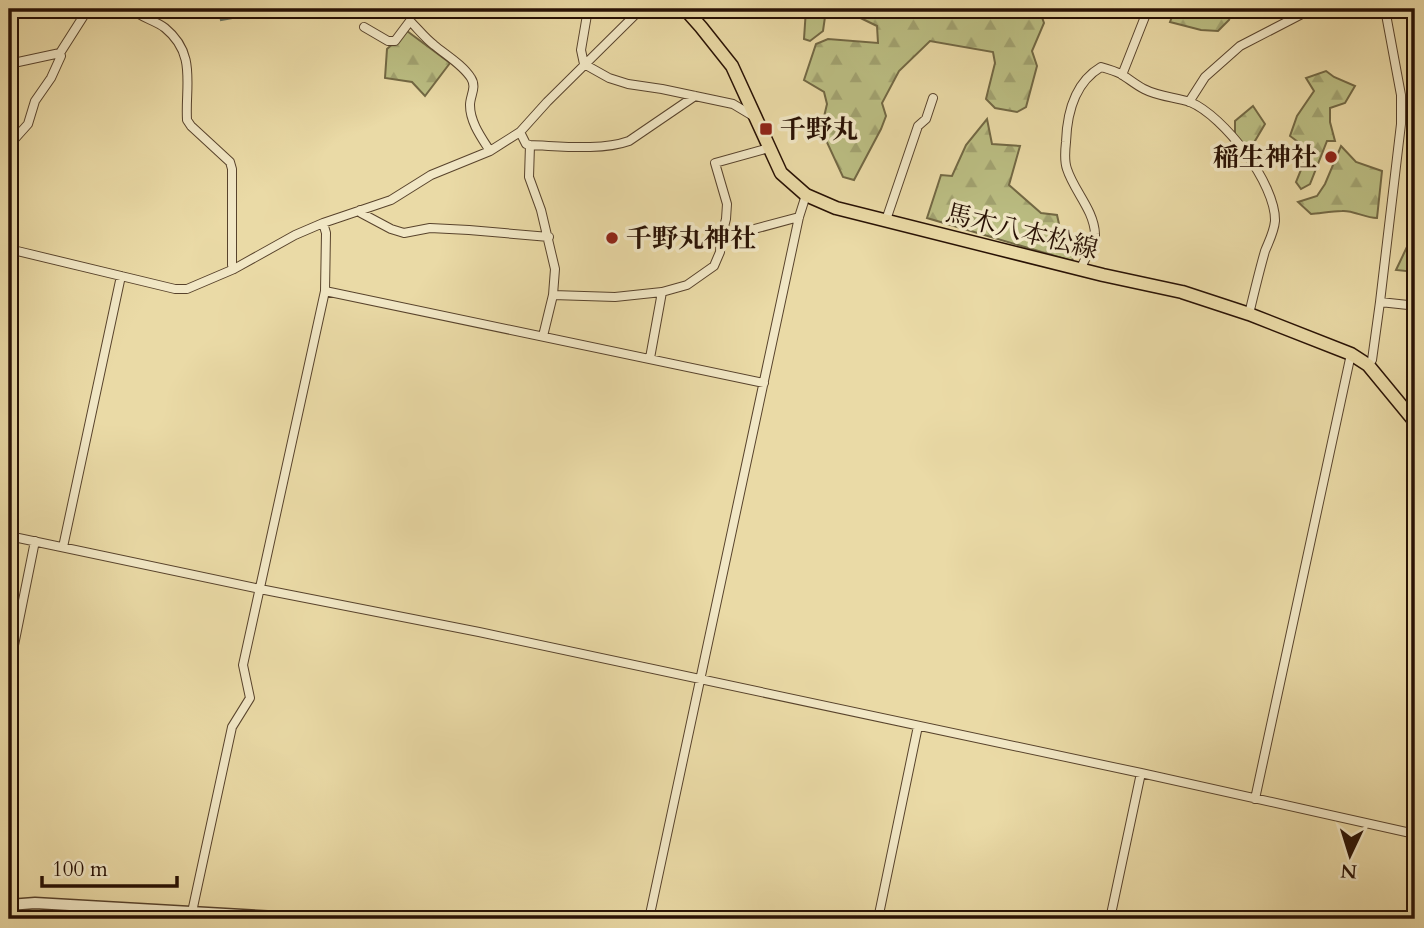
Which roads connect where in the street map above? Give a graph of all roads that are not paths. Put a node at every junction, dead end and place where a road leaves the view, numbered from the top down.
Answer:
1 (88, 9) edge
2 (132, 9) edge
3 (588, 9) edge
4 (640, 9) edge
5 (685, 9) edge
6 (1148, 9) edge
7 (1305, 9) edge
8 (1385, 9) edge
9 (364, 27) dead end
10 (60, 53) junction
11 (9, 64) edge
12 (584, 64) junction
13 (1122, 75) junction
14 (695, 96) junction
15 (933, 98) dead end
16 (1189, 102) junction
17 (756, 118) junction
18 (520, 132) junction
19 (530, 145) junction
20 (769, 148) junction
21 (9, 149) edge
22 (490, 151) junction
23 (806, 195) junction
24 (360, 210) junction
25 (799, 217) junction
26 (886, 220) junction
27 (323, 223) junction
28 (548, 237) junction
29 (721, 238) junction
30 (9, 249) edge
31 (234, 269) junction
32 (1081, 269) junction
33 (121, 276) junction
34 (325, 291) junction
35 (662, 292) junction
36 (553, 295) junction
37 (1380, 302) junction
38 (1415, 303) edge
39 (1249, 314) junction
40 (543, 336) junction
41 (1351, 354) junction
42 (650, 358) junction
43 (1368, 365) junction
44 (764, 383) junction
45 (1415, 422) edge
46 (9, 536) edge
47 (35, 541) junction
48 (63, 547) junction
49 (260, 589) junction
50 (9, 670) edge
51 (700, 679) junction
52 (918, 726) junction
53 (1140, 773) junction
54 (1255, 799) junction
55 (1415, 834) edge
56 (9, 905) edge
57 (192, 912) junction
58 (215, 916) edge
59 (285, 919) edge
60 (649, 919) edge
61 (878, 919) edge
62 (1110, 919) edge

1 - 10 street
2 - 31 street
3 - 12 street
4 - 12 street
5 - 17 main road, 馬木八本松線
6 - 13 street
7 - 16 street
8 - 37 street
9 - 22 street
10 - 11 street
10 - 21 street
12 - 14 street
12 - 18 street
13 - 16 street
13 - 32 street
14 - 17 street
14 - 19 street
15 - 26 street
16 - 39 street
17 - 20 main road, 馬木八本松線
18 - 19 street
18 - 22 street
19 - 28 street
20 - 23 main road, 馬木八本松線
20 - 29 street
22 - 24 street
23 - 25 street
23 - 26 main road, 馬木八本松線
24 - 27 street
24 - 28 street
25 - 29 street
25 - 44 street
26 - 32 main road, 馬木八本松線
27 - 31 street
27 - 34 street
28 - 36 street
29 - 35 street
30 - 33 street
31 - 33 street
32 - 39 main road, 馬木八本松線
33 - 48 street
34 - 40 street
34 - 49 street
35 - 36 street
35 - 42 street
36 - 40 street
37 - 38 street
37 - 43 street
39 - 41 main road, 馬木八本松線
40 - 42 street
41 - 43 main road, 馬木八本松線
41 - 54 street
42 - 44 street
43 - 45 main road, 馬木八本松線
44 - 51 street
46 - 47 street
47 - 48 street
47 - 50 street
48 - 49 street
49 - 51 street
49 - 57 street
51 - 52 street
51 - 60 street
52 - 53 street
52 - 61 street
53 - 54 street
53 - 62 street
54 - 55 street
56 - 57 street
57 - 58 street
58 - 59 street

